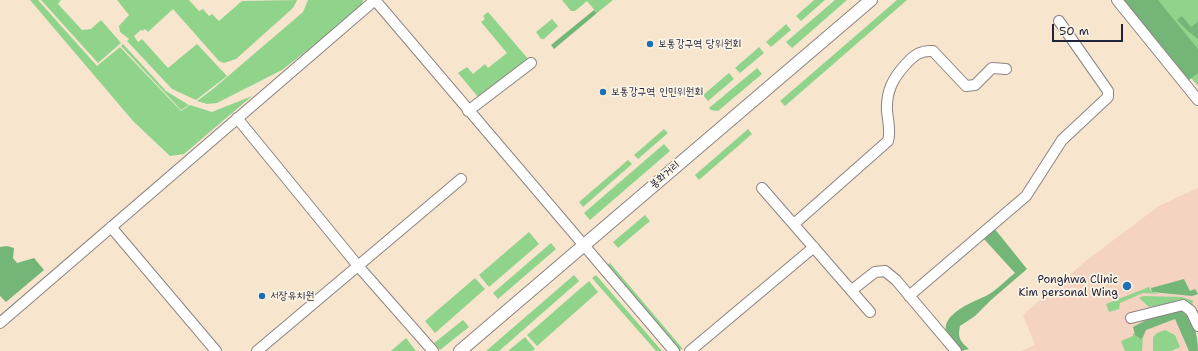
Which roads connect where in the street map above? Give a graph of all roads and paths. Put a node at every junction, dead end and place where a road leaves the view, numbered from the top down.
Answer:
1 (375, 0) edge
2 (871, 0) edge
3 (1117, 0) edge
4 (1059, 21) dead end
5 (531, 63) dead end
6 (1006, 69) dead end
7 (1198, 100) edge
8 (468, 111) junction
9 (238, 118) junction
10 (461, 179) dead end
11 (762, 188) dead end
12 (794, 224) junction
13 (111, 227) junction
14 (583, 245) junction
15 (814, 247) junction
16 (359, 266) junction
17 (852, 290) junction
18 (909, 296) junction
19 (870, 312) dead end
20 (1132, 318) dead end
21 (0, 323) edge
22 (1198, 326) edge
23 (216, 351) edge
24 (257, 351) edge
25 (433, 351) edge
26 (460, 351) edge
27 (674, 351) edge
28 (690, 351) edge
29 (956, 351) edge

1 - 8 street
1 - 9 street
2 - 14 main road, 봉화거리
3 - 7 street
4 - 18 street
5 - 8 street
6 - 12 street
8 - 14 street
9 - 13 street
9 - 16 street
10 - 16 street
11 - 12 street
12 - 15 street
13 - 21 street
13 - 23 street
14 - 26 main road, 봉화거리
14 - 27 street
15 - 17 street
15 - 28 street
16 - 24 street
16 - 25 street
17 - 18 street
17 - 19 street
18 - 29 street
20 - 22 street

